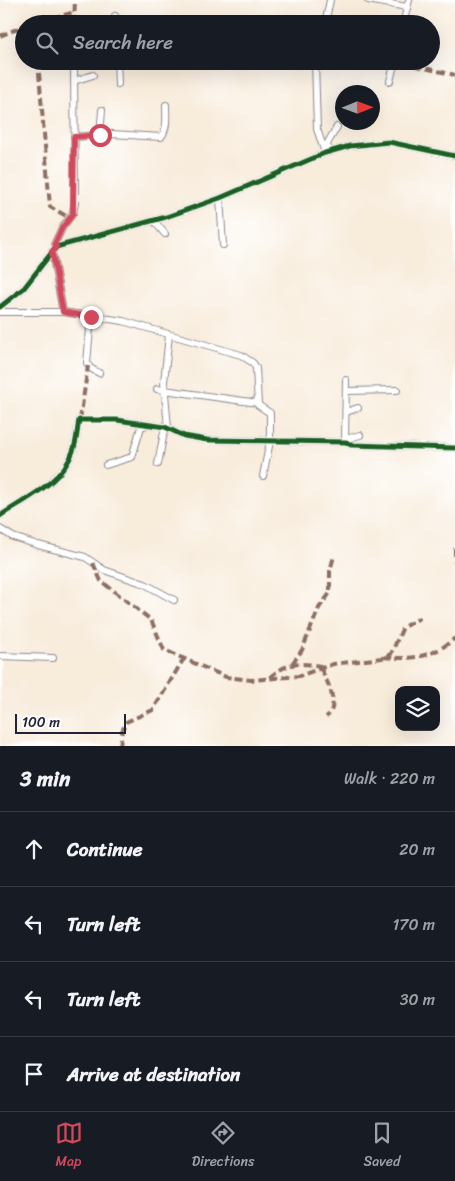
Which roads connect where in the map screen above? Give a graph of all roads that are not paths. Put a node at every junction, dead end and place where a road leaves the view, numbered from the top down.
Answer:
1 (330, 0) edge
2 (368, 0) edge
3 (408, 4) edge
4 (326, 15) edge
5 (74, 70) edge
6 (117, 70) edge
7 (315, 70) edge
8 (395, 70) edge
9 (93, 75) dead end
10 (74, 81) junction
11 (390, 81) dead end
12 (118, 84) dead end
13 (166, 105) dead end
14 (102, 110) dead end
15 (335, 130) edge
16 (100, 135) junction
17 (74, 137) junction
18 (327, 152) junction
19 (455, 156) edge
20 (220, 198) junction
21 (154, 221) junction
22 (165, 234) dead end
23 (223, 246) dead end
24 (54, 249) junction
25 (0, 307) edge
26 (0, 312) edge
27 (63, 312) junction
28 (91, 317) junction
29 (169, 335) junction
30 (99, 374) dead end
31 (346, 380) dead end
32 (161, 390) junction
33 (397, 390) dead end
34 (346, 391) junction
35 (258, 403) junction
36 (358, 408) dead end
37 (346, 412) junction
38 (149, 425) junction
39 (166, 427) junction
40 (360, 435) dead end
41 (346, 440) junction
42 (270, 441) junction
43 (455, 448) edge
44 (158, 464) dead end
45 (106, 465) dead end
46 (263, 476) dead end
47 (0, 516) edge
48 (0, 529) edge
49 (174, 600) dead end
50 (0, 656) edge
51 (53, 658) dead end

1 - 4 street
2 - 3 street
5 - 10 street
6 - 12 street
7 - 18 street
8 - 11 street
9 - 10 street
10 - 17 street
13 - 16 street
14 - 16 street
15 - 18 street
16 - 17 street
17 - 24 street
18 - 19 street
18 - 20 street
20 - 21 street
20 - 23 street
21 - 22 street
21 - 24 street
24 - 25 street
24 - 27 street
26 - 27 street
27 - 28 street
28 - 29 street
28 - 30 street
29 - 32 street
29 - 35 street
31 - 34 street
32 - 35 street
32 - 39 street
33 - 34 street
34 - 37 street
35 - 42 street
36 - 37 street
37 - 41 street
38 - 39 street
38 - 45 street
38 - 47 street
39 - 42 street
39 - 44 street
40 - 41 street
41 - 42 street
41 - 43 street
42 - 46 street
48 - 49 street
50 - 51 street

